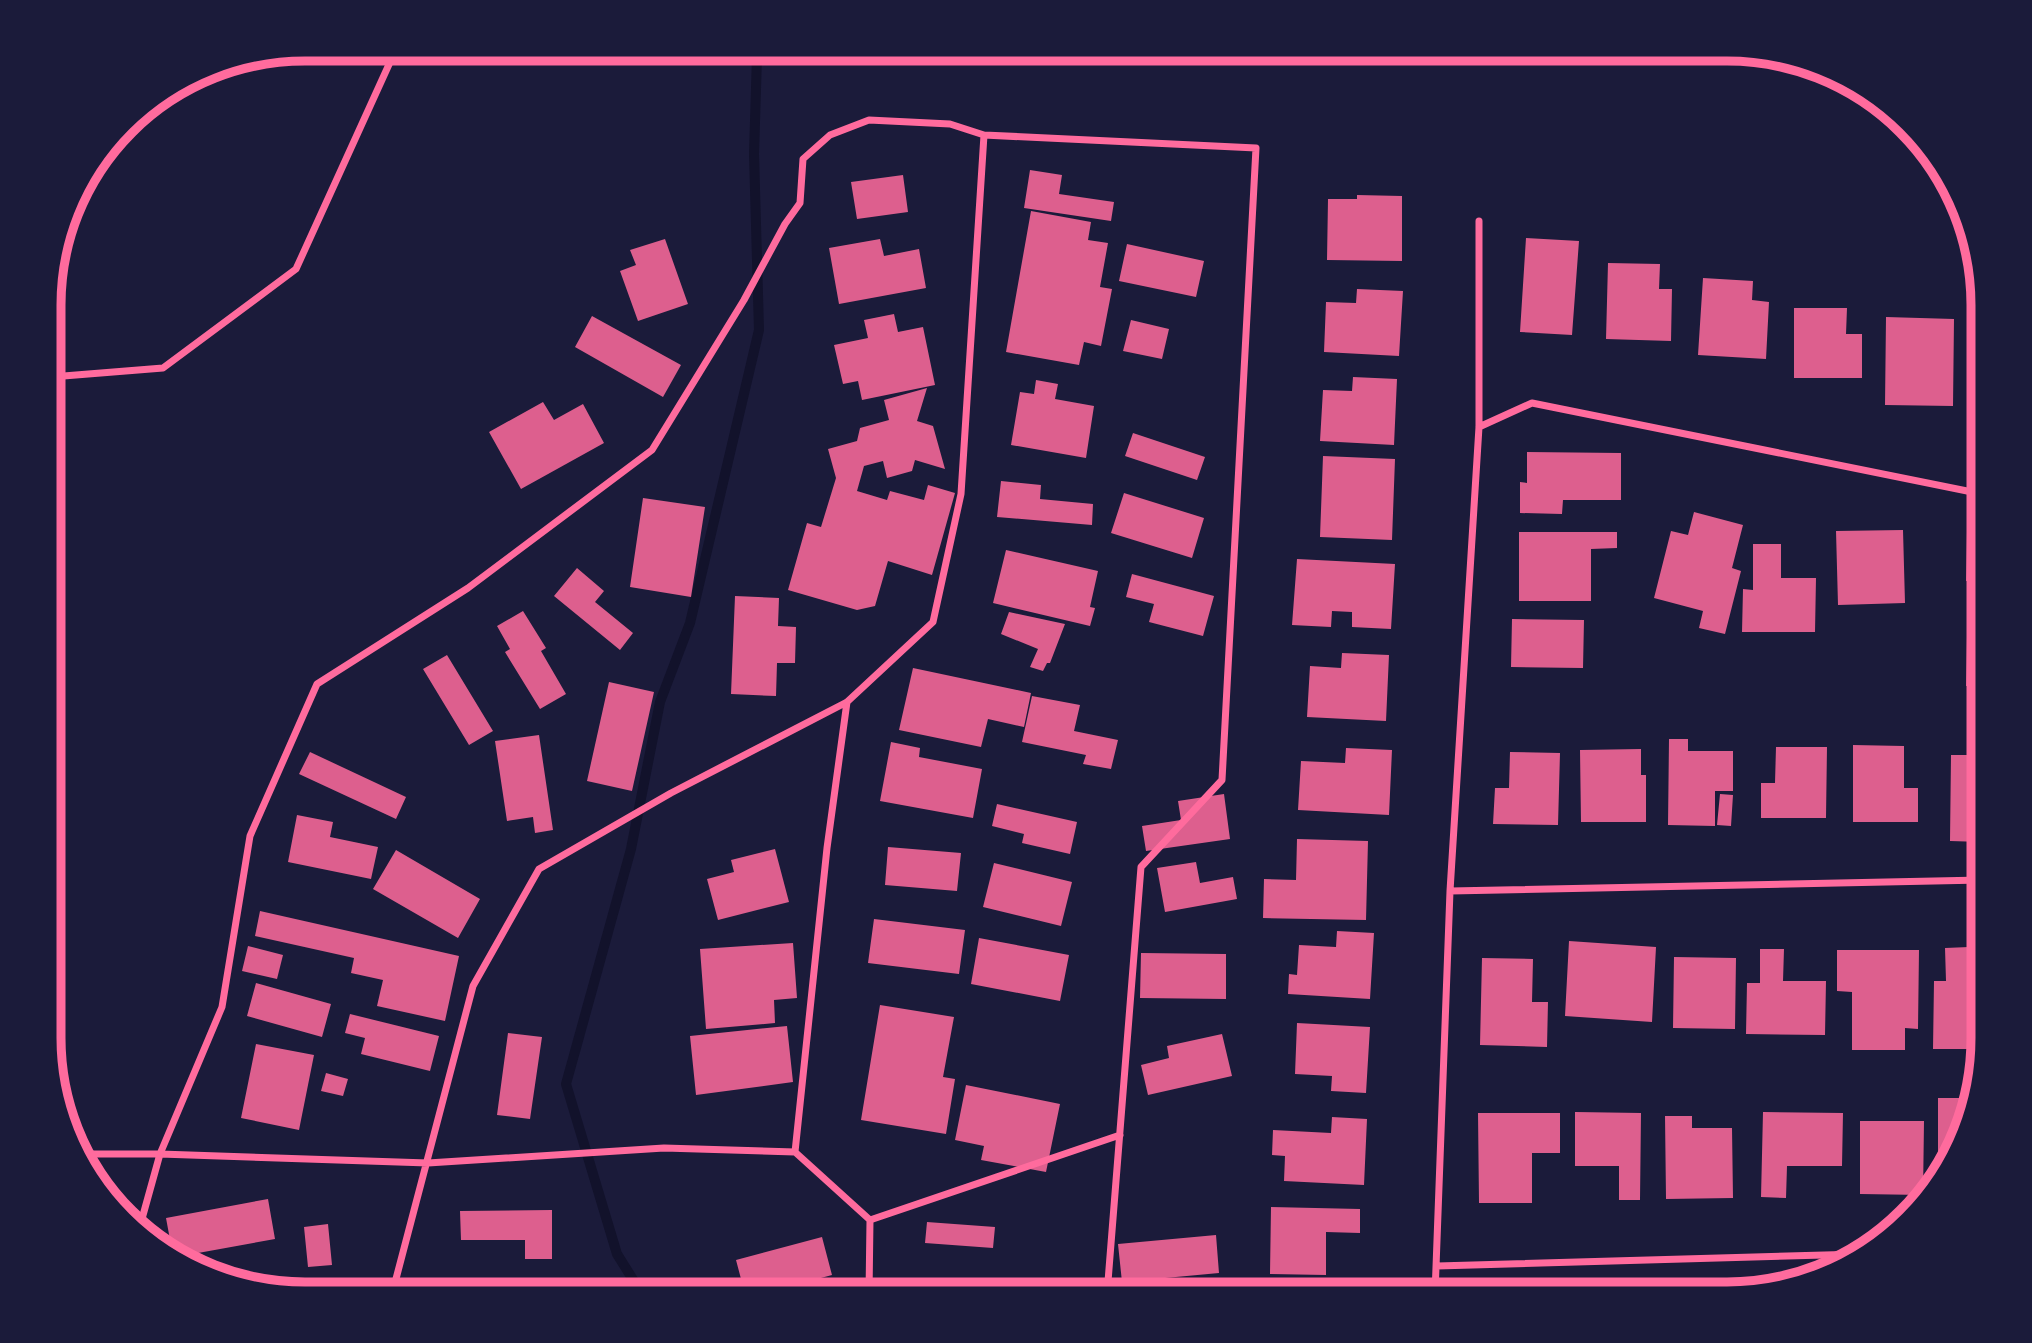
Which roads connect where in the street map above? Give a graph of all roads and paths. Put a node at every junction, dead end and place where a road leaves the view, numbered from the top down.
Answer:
1 (391, 61) edge
2 (984, 135) junction
3 (1479, 221) dead end
4 (61, 376) edge
5 (1479, 427) junction
6 (1970, 492) edge
7 (847, 702) junction
8 (1970, 880) edge
9 (1450, 891) junction
10 (1120, 1135) junction
11 (795, 1152) junction
12 (91, 1154) edge
13 (160, 1154) junction
14 (428, 1163) junction
15 (142, 1218) edge
16 (870, 1220) junction
17 (1839, 1255) edge
18 (1437, 1266) junction
19 (1108, 1281) edge
20 (1436, 1281) edge
21 (395, 1282) edge
22 (869, 1282) edge

1 - 4 street
2 - 7 street
2 - 10 street
2 - 13 street
3 - 5 street
5 - 6 street
5 - 9 street
7 - 11 street
7 - 14 street
8 - 9 street
9 - 18 street
10 - 16 street
10 - 19 street
11 - 14 street
11 - 16 street
12 - 13 street
13 - 14 street
13 - 15 street
14 - 21 street
16 - 22 street
17 - 18 street
18 - 20 street

